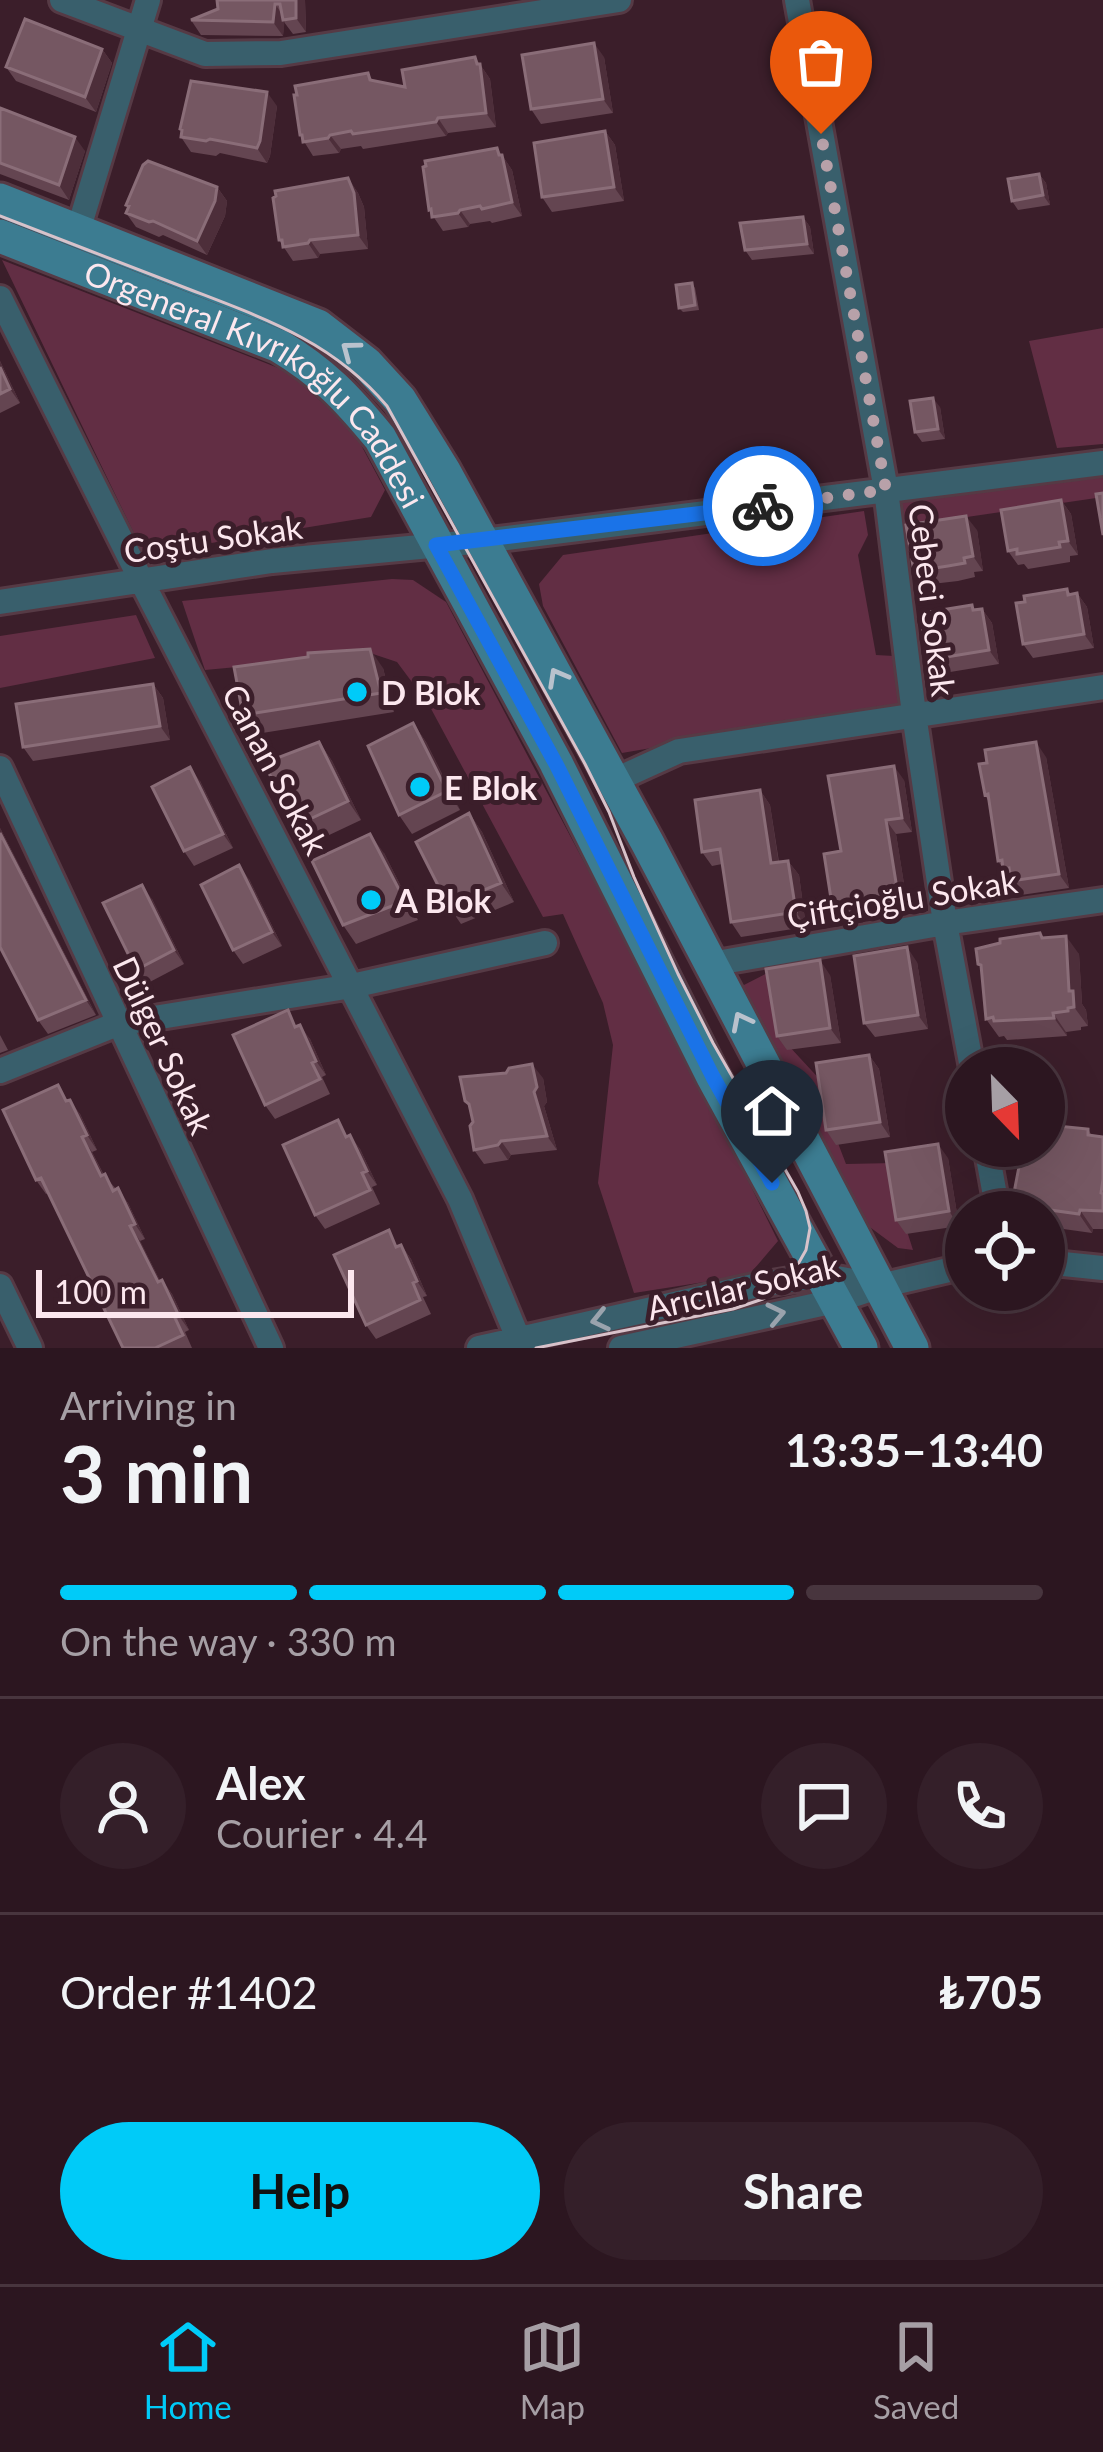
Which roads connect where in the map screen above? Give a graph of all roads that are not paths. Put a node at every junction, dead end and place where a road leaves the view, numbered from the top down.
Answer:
1 (62, 0) edge
2 (148, 0) edge
3 (620, 0) edge
4 (797, 0) edge
5 (137, 30) junction
6 (0, 200) edge
7 (78, 231) junction
8 (0, 236) edge
9 (0, 298) edge
10 (1103, 463) edge
11 (886, 490) junction
12 (483, 541) junction
13 (436, 545) junction
14 (142, 582) junction
15 (0, 602) edge
16 (1103, 687) edge
17 (914, 714) junction
18 (0, 768) edge
19 (614, 781) junction
20 (1103, 900) edge
21 (945, 922) junction
22 (545, 943) dead end
23 (711, 964) junction
24 (352, 986) junction
25 (117, 1024) junction
26 (968, 1047) edge
27 (0, 1071) edge
28 (1065, 1264) edge
29 (1103, 1268) edge
30 (945, 1272) edge
31 (0, 1286) edge
32 (880, 1286) junction
33 (827, 1288) junction
34 (518, 1339) junction
35 (30, 1348) edge
36 (271, 1348) edge
37 (478, 1348) edge
38 (621, 1348) edge
39 (861, 1348) edge
40 (912, 1348) edge

1 - 5 street
2 - 5 street
3 - 5 street
4 - 11 street, Cebeci Sokak
5 - 7 street
6 - 7 main road
12 -> 7 main road
8 - 13 main road, Orgeneral Kıvrıkoğlu Caddesi
9 - 14 street, Canan Sokak
10 - 11 street, Coştu Sokak
11 - 12 street, Coştu Sokak
11 - 17 street, Cebeci Sokak
12 - 13 street, Coştu Sokak
19 -> 12 main road
13 - 14 street, Coştu Sokak
13 - 33 main road, Orgeneral Kıvrıkoğlu Caddesi
14 - 15 street, Coştu Sokak
14 - 24 street, Canan Sokak
16 - 17 street
17 - 19 street
17 - 21 street, Cebeci Sokak
18 - 25 street, Dülger Sokak
19 - 23 main road
20 - 21 street, Çiftçioğlu Sokak
21 - 23 street, Çiftçioğlu Sokak
21 - 26 street, Cebeci Sokak
22 - 24 street
32 -> 23 main road
24 - 25 street
24 - 34 street, Canan Sokak
25 - 27 street
25 - 36 street, Dülger Sokak
28 - 29 street
30 - 32 street, Arıcılar Sokak
31 - 35 street
32 - 33 street, Arıcılar Sokak
32 - 40 main road
33 -> 34 street
38 -> 33 street, Arıcılar Sokak
33 - 39 main road, Orgeneral Kıvrıkoğlu Caddesi
34 - 37 street

